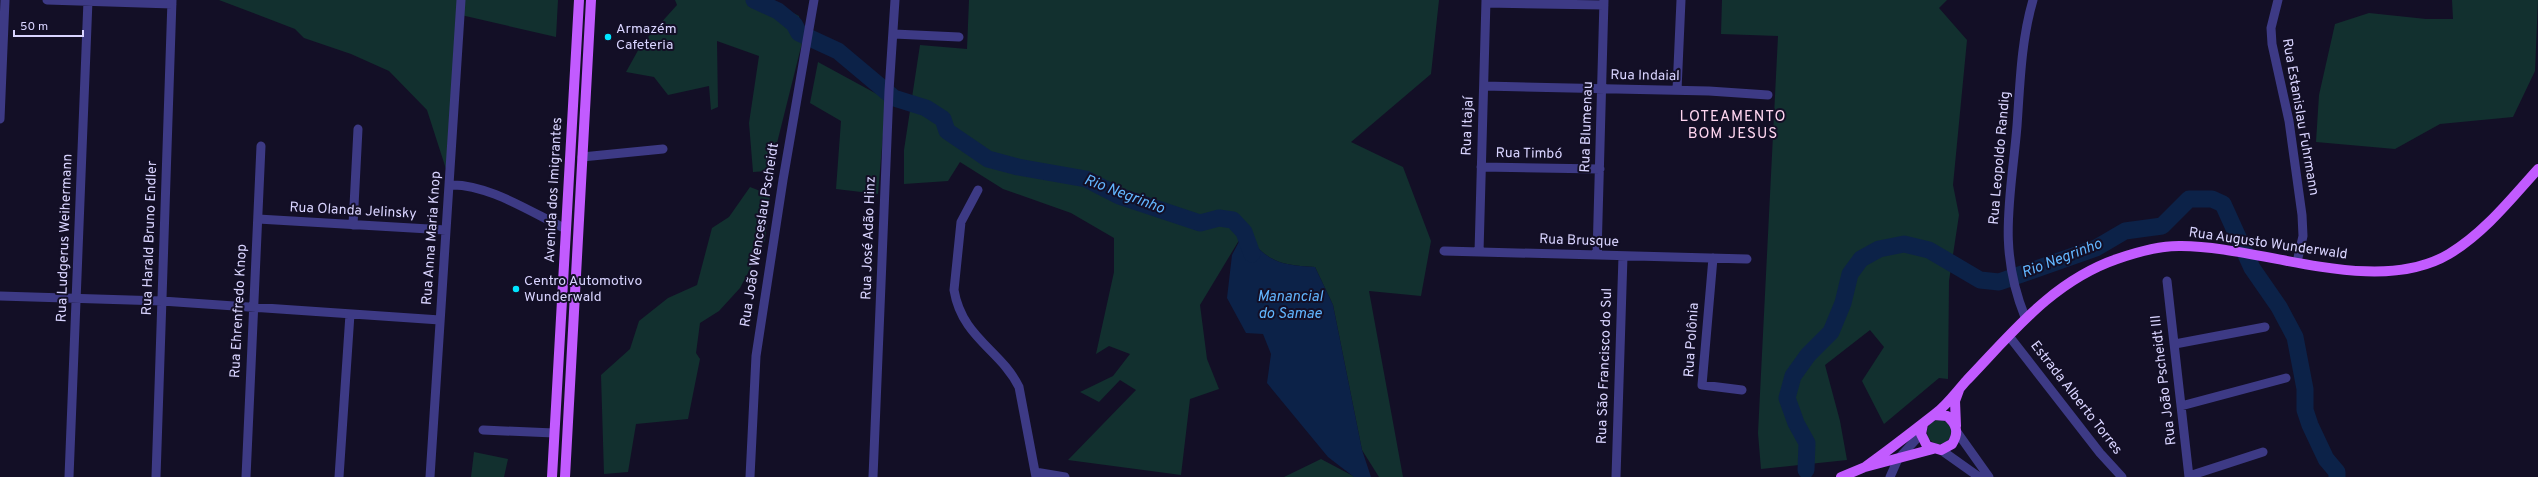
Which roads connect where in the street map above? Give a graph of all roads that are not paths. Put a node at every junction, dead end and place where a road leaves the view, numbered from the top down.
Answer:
1 (5, 0) edge
2 (47, 0) edge
3 (461, 0) edge
4 (579, 0) edge
5 (591, 0) edge
6 (814, 0) edge
7 (896, 0) edge
8 (1681, 0) edge
9 (2033, 0) edge
10 (2278, 0) edge
11 (88, 1) edge
12 (172, 2) edge
13 (1486, 2) edge
14 (1604, 2) edge
15 (578, 22) junction
16 (894, 34) junction
17 (588, 37) junction
18 (959, 37) dead end
19 (1484, 86) junction
20 (574, 88) junction
21 (1602, 89) junction
22 (1677, 90) junction
23 (1768, 95) dead end
24 (584, 109) junction
25 (0, 119) edge
26 (358, 129) dead end
27 (261, 146) dead end
28 (663, 149) dead end
29 (582, 157) junction
30 (1481, 166) junction
31 (1600, 169) junction
32 (2538, 169) edge
33 (449, 185) junction
34 (978, 190) dead end
35 (258, 219) junction
36 (353, 225) junction
37 (566, 229) junction
38 (446, 230) junction
39 (1444, 251) dead end
40 (1479, 252) junction
41 (1597, 255) junction
42 (1623, 256) junction
43 (1713, 258) junction
44 (1747, 260) dead end
45 (2297, 262) junction
46 (2167, 281) dead end
47 (0, 296) edge
48 (76, 299) junction
49 (162, 301) junction
50 (254, 308) junction
51 (350, 314) junction
52 (2025, 318) junction
53 (440, 320) junction
54 (2265, 327) dead end
55 (2009, 336) junction
56 (2175, 344) junction
57 (2286, 378) dead end
58 (1959, 388) junction
59 (1742, 390) dead end
60 (2181, 406) junction
61 (1934, 415) junction
62 (1922, 429) junction
63 (1956, 429) junction
64 (484, 430) dead end
65 (554, 433) junction
66 (567, 436) junction
67 (1937, 449) junction
68 (2263, 452) dead end
69 (1898, 459) junction
70 (1865, 467) junction
71 (1036, 474) edge
72 (69, 477) edge
73 (156, 477) edge
74 (246, 477) edge
75 (339, 477) edge
76 (430, 477) edge
77 (552, 477) edge
78 (564, 477) edge
79 (750, 477) edge
80 (873, 477) edge
81 (1065, 477) edge
82 (1616, 477) edge
83 (1841, 477) edge
84 (1890, 477) edge
85 (1979, 477) edge
86 (1989, 477) edge
87 (2122, 477) edge
88 (2189, 477) edge

1 - 25 street
2 - 11 street
3 - 33 street, Rua Anna Maria Knop
4 - 15 main road, Avenida dos Imigrantes
5 - 17 main road, Avenida dos Imigrantes
6 - 79 street, Rua João Wenceslau Pscheidt
7 - 16 street, Rua José Adão Hinz
8 - 22 street
9 - 52 street, Rua Leopoldo Randig
10 - 45 street, Rua Estanislau Fuhrmann
11 - 12 street
11 - 48 street, Rua Ludgerus Weihermann
12 - 49 street, Rua Harald Bruno Endler
13 - 14 street
13 - 19 street, Rua Itajaí
14 - 21 street, Rua Blumenau
15 - 17 main road
15 - 20 main road, Avenida dos Imigrantes
16 - 18 street
16 - 80 street, Rua José Adão Hinz
17 - 24 main road, Avenida dos Imigrantes
19 - 21 street, Rua Indaial
19 - 30 street, Rua Itajaí
20 - 24 main road
20 - 37 main road, Avenida dos Imigrantes
21 - 22 street, Rua Indaial
21 - 31 street, Rua Blumenau
22 - 23 street, Rua Indaial
24 - 29 main road, Avenida dos Imigrantes
26 - 36 street
27 - 35 street, Rua Ehrenfredo Knop
28 - 29 street
29 - 66 main road, Avenida dos Imigrantes
30 - 31 street, Rua Timbó
30 - 40 street, Rua Itajaí
31 - 41 street, Rua Blumenau
32 - 45 main road, Rua Augusto Wunderwald
33 - 37 street
33 - 38 street, Rua Anna Maria Knop
34 - 71 street
35 - 36 street, Rua Olanda Jelinsky
35 - 50 street, Rua Ehrenfredo Knop
36 - 38 street, Rua Olanda Jelinsky
37 - 65 main road, Avenida dos Imigrantes
38 - 53 street, Rua Anna Maria Knop
39 - 40 street, Rua Brusque
40 - 41 street, Rua Brusque
41 - 42 street, Rua Brusque
42 - 43 street, Rua Brusque
42 - 82 street, Rua São Francisco do Sul
43 - 44 street, Rua Brusque
43 - 59 street, Rua Polônia
45 - 52 main road, Rua Augusto Wunderwald
46 - 56 street, Rua João Pscheidt III
47 - 48 street
48 - 49 street
48 - 72 street, Rua Ludgerus Weihermann
49 - 50 street
49 - 73 street, Rua Harald Bruno Endler
50 - 51 street
50 - 74 street, Rua Ehrenfredo Knop
51 - 53 street
51 - 75 street
52 - 55 main road, Rua Augusto Wunderwald
53 - 76 street, Rua Anna Maria Knop
54 - 56 street
55 - 58 main road, Rua Augusto Wunderwald
55 - 87 street, Estrada Alberto Torres
56 - 60 street, Rua João Pscheidt III
57 - 60 street
58 - 61 main road, Rua Augusto Wunderwald
58 - 63 main road
60 - 88 street, Rua João Pscheidt III
61 - 62 main road, Rua Augusto Wunderwald
61 - 63 main road
62 - 67 main road
62 - 69 street
62 - 70 main road, Rua Augusto Wunderwald
63 - 67 main road
63 - 86 street
64 - 65 street
65 - 66 main road
65 - 77 main road, Avenida dos Imigrantes
66 - 78 main road, Avenida dos Imigrantes
67 - 69 main road, Rua Augusto Wunderwald
67 - 85 street
68 - 88 street
69 - 70 main road, Rua Augusto Wunderwald
69 - 84 street
70 - 83 main road, Rua Augusto Wunderwald
71 - 81 street

